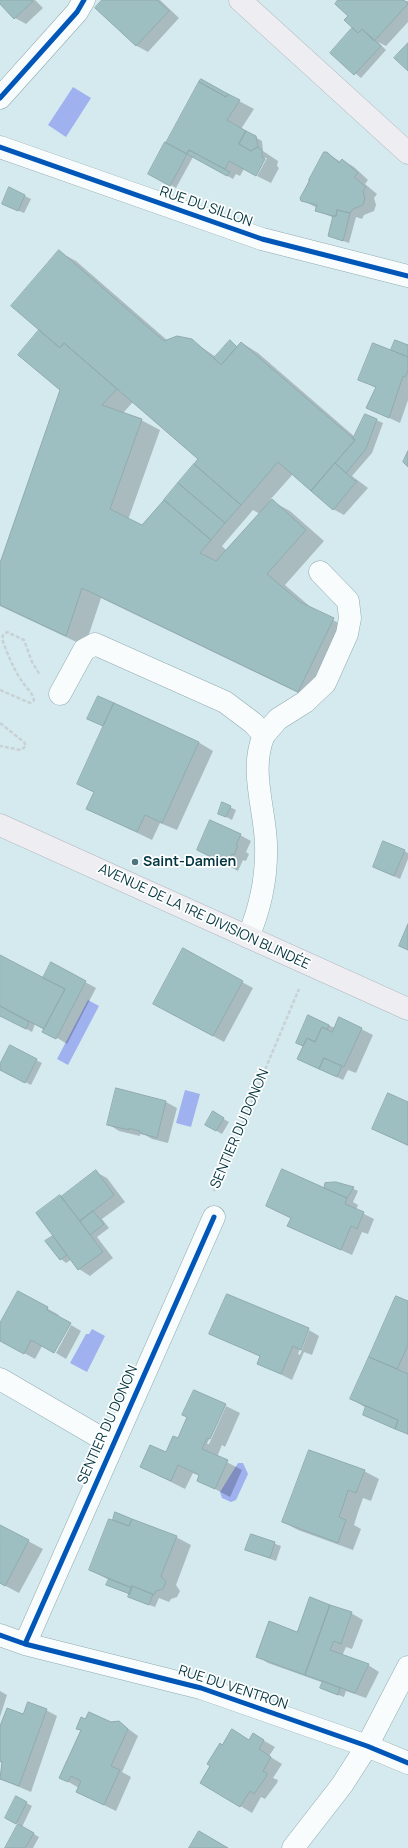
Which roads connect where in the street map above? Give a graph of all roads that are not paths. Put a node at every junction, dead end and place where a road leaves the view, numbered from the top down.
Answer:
1 (84, 0) edge
2 (240, 0) edge
3 (0, 98) edge
4 (0, 147) edge
5 (408, 153) edge
6 (408, 276) edge
7 (320, 572) dead end
8 (60, 694) road end
9 (264, 735) junction
10 (0, 825) edge
11 (248, 937) junction
12 (408, 1009) edge
13 (214, 1217) road end
14 (0, 1379) edge
15 (113, 1444) junction
16 (0, 1635) edge
17 (24, 1644) junction
18 (408, 1667) edge
19 (368, 1746) junction
20 (408, 1763) edge
21 (293, 1848) edge

1 - 3 street
2 - 5 main road
4 - 6 street, RUE DU SILLON
7 - 9 street
8 - 9 street
9 - 11 street
10 - 11 main road, AVENUE DE LA 1RE DIVISION BLINDÉE
11 - 12 main road, AVENUE DE LA 1RE DIVISION BLINDÉE
13 - 15 street, SENTIER DU DONON
14 - 15 street
15 - 17 street, SENTIER DU DONON
16 - 17 street, RUE DU VENTRON
17 - 19 street, RUE DU VENTRON
18 - 19 street
19 - 20 street, RUE DU VENTRON
19 - 21 street

